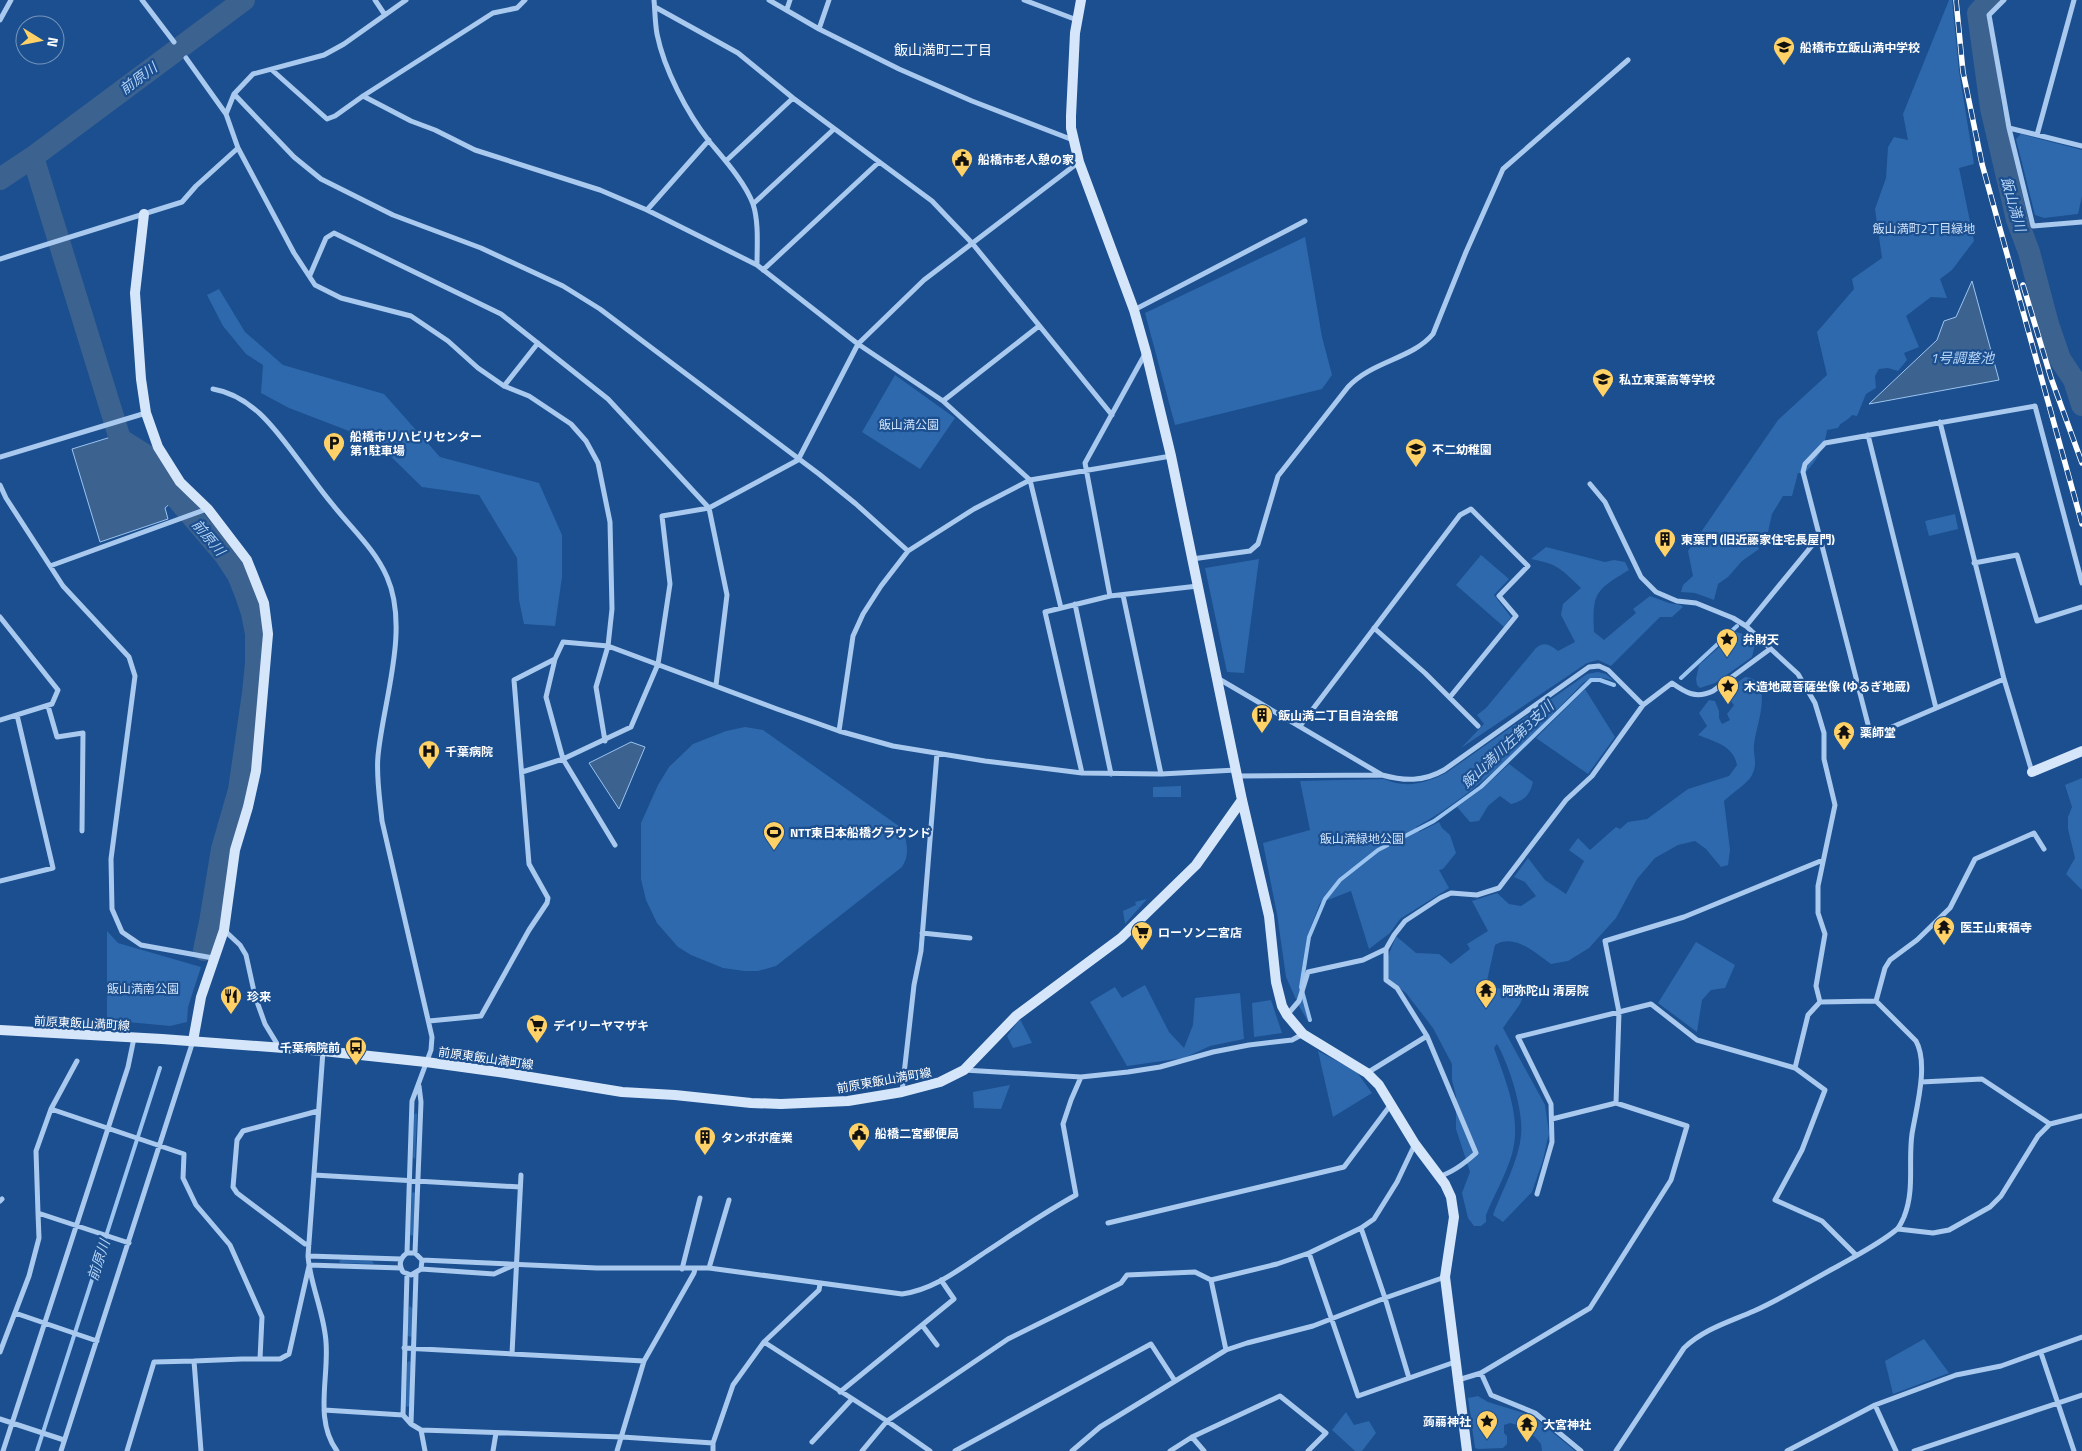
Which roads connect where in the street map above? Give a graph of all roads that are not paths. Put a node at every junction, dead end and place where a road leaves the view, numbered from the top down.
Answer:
1 (11, 0) edge
2 (142, 0) edge
3 (375, 0) edge
4 (406, 0) edge
5 (525, 0) edge
6 (654, 0) edge
7 (769, 0) edge
8 (790, 0) edge
9 (830, 0) edge
10 (1024, 0) edge
11 (1081, 0) edge
12 (2004, 0) edge
13 (2074, 0) edge
14 (655, 7) junction
15 (786, 9) junction
16 (385, 15) junction
17 (0, 20) edge
18 (1077, 20) junction
19 (819, 29) junction
20 (174, 42) dead end
21 (186, 58) dead end
22 (1628, 60) dead end
23 (272, 70) junction
24 (234, 94) junction
25 (363, 96) junction
26 (793, 98) junction
27 (226, 114) junction
28 (2009, 128) junction
29 (834, 129) junction
30 (2037, 135) junction
31 (709, 140) junction
32 (1073, 140) junction
33 (2082, 146) edge
34 (238, 148) junction
35 (727, 160) junction
36 (879, 162) junction
37 (1078, 162) junction
38 (753, 204) junction
39 (647, 210) junction
40 (144, 214) junction
41 (1305, 221) dead end
42 (2082, 222) edge
43 (972, 243) junction
44 (0, 259) edge
45 (757, 265) junction
46 (763, 270) junction
47 (310, 275) junction
48 (1134, 310) junction
49 (1039, 326) junction
50 (538, 343) junction
51 (858, 344) junction
52 (1146, 352) junction
53 (504, 386) junction
54 (213, 389) dead end
55 (943, 401) junction
56 (146, 414) junction
57 (1112, 415) junction
58 (1940, 422) junction
59 (1868, 435) junction
60 (1170, 456) junction
61 (0, 457) edge
62 (798, 460) junction
63 (1085, 471) junction
64 (1030, 480) junction
65 (1590, 484) dead end
66 (0, 485) edge
67 (709, 508) junction
68 (208, 509) junction
69 (1819, 536) junction
70 (908, 552) junction
71 (1192, 559) junction
72 (1974, 563) junction
73 (50, 566) junction
74 (2082, 584) edge
75 (1198, 586) junction
76 (1123, 594) junction
77 (1110, 596) junction
78 (1075, 604) junction
79 (2082, 607) edge
80 (1061, 608) junction
81 (0, 617) edge
82 (1746, 626) junction
83 (1374, 628) junction
84 (608, 646) junction
85 (1770, 649) junction
86 (555, 659) junction
87 (658, 664) junction
88 (1218, 679) junction
89 (2004, 679) junction
90 (716, 685) junction
91 (1450, 697) junction
92 (1643, 705) junction
93 (48, 706) junction
94 (1936, 708) junction
95 (17, 715) junction
96 (0, 720) edge
97 (1300, 726) junction
98 (1478, 726) dead end
99 (839, 731) junction
100 (605, 741) junction
101 (2082, 751) edge
102 (937, 752) junction
103 (563, 759) junction
104 (522, 772) junction
105 (2032, 772) joint
106 (1082, 773) junction
107 (1238, 773) junction
108 (1111, 774) junction
109 (1161, 774) junction
110 (1382, 775) junction
111 (1242, 800) junction
112 (82, 831) dead end
113 (615, 845) dead end
114 (2044, 849) dead end
115 (1824, 860) junction
116 (0, 881) edge
117 (224, 930) junction
118 (922, 933) junction
119 (970, 938) dead end
120 (1386, 949) junction
121 (213, 958) junction
122 (1876, 1001) junction
123 (1820, 1002) junction
124 (1619, 1012) junction
125 (1286, 1015) junction
126 (429, 1021) junction
127 (0, 1030) edge
128 (1303, 1034) junction
129 (1427, 1036) junction
130 (134, 1038) junction
131 (193, 1041) junction
132 (279, 1048) junction
133 (323, 1051) junction
134 (77, 1061) dead end
135 (426, 1062) junction
136 (1796, 1068) junction
137 (964, 1070) junction
138 (1367, 1073) junction
139 (1081, 1077) junction
140 (1921, 1082) junction
141 (419, 1083) junction
142 (902, 1092) junction
143 (1616, 1102) junction
144 (1392, 1103) junction
145 (51, 1109) junction
146 (318, 1111) junction
147 (2082, 1116) edge
148 (1552, 1119) junction
149 (2050, 1124) junction
150 (108, 1128) junction
151 (1415, 1144) junction
152 (159, 1146) junction
153 (314, 1175) junction
154 (521, 1175) dead end
155 (1440, 1176) junction
156 (409, 1180) junction
157 (419, 1181) junction
158 (520, 1187) junction
159 (1537, 1194) dead end
160 (700, 1198) dead end
161 (729, 1200) dead end
162 (38, 1213) junction
163 (1108, 1223) dead end
164 (76, 1226) junction
165 (1360, 1228) junction
166 (1898, 1229) junction
167 (129, 1243) junction
168 (309, 1244) junction
169 (407, 1253) junction
170 (415, 1253) junction
171 (1309, 1253) junction
172 (308, 1256) junction
173 (1856, 1256) junction
174 (401, 1259) junction
175 (422, 1260) junction
176 (516, 1264) junction
177 (309, 1265) junction
178 (401, 1268) junction
179 (709, 1268) junction
180 (421, 1269) junction
181 (682, 1269) junction
182 (695, 1269) junction
183 (407, 1274) junction
184 (416, 1274) junction
185 (1445, 1277) junction
186 (941, 1280) junction
187 (1211, 1280) junction
188 (820, 1284) junction
189 (1385, 1298) junction
190 (15, 1313) junction
191 (1331, 1320) junction
192 (45, 1324) junction
193 (922, 1325) junction
194 (2082, 1337) edge
195 (97, 1341) junction
196 (764, 1342) junction
197 (937, 1345) dead end
198 (404, 1348) junction
199 (414, 1348) junction
200 (1226, 1350) junction
201 (0, 1352) edge
202 (2041, 1353) junction
203 (512, 1354) junction
204 (260, 1359) junction
205 (194, 1361) junction
206 (644, 1361) junction
207 (1455, 1362) junction
208 (1480, 1373) junction
209 (1409, 1378) junction
210 (1458, 1380) junction
211 (1175, 1381) junction
212 (840, 1392) junction
213 (2082, 1395) edge
214 (852, 1399) junction
215 (2057, 1404) junction
216 (1875, 1405) junction
217 (324, 1410) junction
218 (403, 1416) junction
219 (0, 1419) edge
220 (887, 1420) junction
221 (12, 1423) junction
222 (411, 1424) junction
223 (421, 1430) junction
224 (496, 1433) junction
225 (622, 1437) junction
226 (1192, 1437) junction
227 (64, 1440) junction
228 (812, 1442) dead end
229 (713, 1443) junction
230 (3, 1451) edge
231 (61, 1451) edge
232 (126, 1451) edge
233 (200, 1451) edge
234 (337, 1451) edge
235 (424, 1451) edge
236 (492, 1451) edge
237 (617, 1451) edge
238 (713, 1451) edge
239 (862, 1451) edge
240 (930, 1451) edge
241 (955, 1451) edge
242 (1072, 1451) edge
243 (1170, 1451) edge
244 (1204, 1451) edge
245 (1308, 1451) edge
246 (1466, 1451) edge
247 (1581, 1451) edge
248 (1616, 1451) edge
249 (1787, 1451) edge
250 (1896, 1451) edge
251 (1914, 1451) edge
252 (2074, 1451) edge

1 - 17 street
2 - 20 street
3 - 16 street
4 - 16 street
5 - 25 street
6 - 14 street
7 - 15 street
8 - 15 street
9 - 19 street
10 - 18 street
11 - 18 street
12 - 28 street
13 - 30 street
14 - 26 street
14 - 31 street
15 - 19 street
16 - 23 street
18 - 32 street
19 - 32 street
21 - 27 street
22 - 71 street
23 - 24 street
23 - 25 street
24 - 27 street
24 - 62 street
25 - 39 street
26 - 29 street
26 - 35 street
27 - 34 street
28 - 30 street
28 - 42 street
29 - 36 street
29 - 38 street
30 - 33 street
31 - 35 street
31 - 39 street
32 - 37 street
34 - 40 street
34 - 47 street
35 - 38 street
36 - 43 street
36 - 46 street
37 - 43 street
37 - 48 street
38 - 45 street
39 - 45 street
40 - 44 street
40 - 56 street
41 - 48 street
43 - 49 street
43 - 51 street
45 - 46 street
46 - 51 street
47 - 50 street
47 - 53 street
48 - 52 street
49 - 55 street
49 - 57 street
50 - 53 street
50 - 67 street
51 - 55 street
51 - 62 street
52 - 57 street
52 - 60 street
53 - 84 street
54 - 126 street
55 - 64 street
56 - 61 street
56 - 68 street
57 - 63 street
58 - 59 street
58 - 72 street
58 - 74 street
59 - 69 street
59 - 94 street
60 - 63 street
60 - 71 street
62 - 67 street
62 - 70 street
63 - 64 street
63 - 77 street
64 - 70 street
64 - 80 street
65 - 82 street
66 - 73 street
67 - 87 street
67 - 90 street
68 - 73 street
68 - 117 street
69 - 82 street
69 - 94 street
70 - 99 street
71 - 75 street
72 - 79 street
72 - 89 street
73 - 121 street
75 - 76 street
75 - 88 street
76 - 77 street
76 - 109 street
77 - 78 street
78 - 80 street
78 - 108 street
80 - 106 street
81 - 93 street
82 - 85 street
83 - 91 street
83 - 91 street
83 - 97 street
84 - 86 street
84 - 87 street
84 - 100 street
85 - 92 street
85 - 115 street
86 - 103 street
86 - 104 street
87 - 90 street
87 - 100 street
88 - 97 street
88 - 107 street
89 - 94 street
89 - 105 street
90 - 99 street
91 - 98 street
92 - 110 street
92 - 120 street
93 - 95 street
93 - 112 street
95 - 96 street
95 - 116 street
97 - 110 street
99 - 102 street
100 - 103 street
101 - 105 street
102 - 106 street
102 - 118 street
103 - 104 street
103 - 113 street
104 - 126 street
106 - 108 street
107 - 109 street
107 - 110 street
107 - 111 street
108 - 109 street
111 - 125 street
111 - 137 street, 前原東飯山満町線
114 - 122 street
115 - 123 street
115 - 124 street
117 - 121 street
117 - 132 street
118 - 119 street
118 - 142 street
120 - 125 street
120 - 129 street
121 - 131 street
122 - 123 street
122 - 140 street
123 - 136 street
124 - 136 street
124 - 143 street
124 - 148 street
125 - 128 street
126 - 135 street
127 - 130 street, 前原東飯山満町線
128 - 138 street
128 - 139 street
129 - 138 street
129 - 155 street
130 - 131 street, 前原東飯山満町線
130 - 150 street
131 - 132 street, 前原東飯山満町線
131 - 152 street
132 - 133 street, 前原東飯山満町線
133 - 135 street, 前原東飯山満町線
133 - 146 street
134 - 145 street
135 - 141 street
135 - 142 street, 前原東飯山満町線
136 - 173 street
137 - 139 street
137 - 142 street, 前原東飯山満町線
138 - 144 street
139 - 186 street
140 - 149 street
140 - 166 street
141 - 156 street
141 - 157 street
143 - 148 street
143 - 208 street
144 - 151 street
144 - 163 street
145 - 150 street
145 - 162 street
146 - 153 street
146 - 168 street
147 - 149 street
148 - 159 street
149 - 166 street
150 - 152 street
150 - 164 street
151 - 155 street
151 - 165 street
152 - 167 street
152 - 204 street
153 - 156 street
153 - 168 street
154 - 158 street
155 - 185 street
156 - 157 street
156 - 169 street
157 - 158 street
157 - 170 street
158 - 176 street
160 - 181 street
161 - 179 street
162 - 164 street
162 - 190 street
164 - 167 street
164 - 192 street
165 - 171 street
165 - 189 street
166 - 173 street
167 - 195 street
168 - 172 street
169 - 170 street
169 - 174 street
170 - 175 street
171 - 187 street
171 - 191 street
172 - 174 street
172 - 177 street
173 - 248 street
174 - 178 street
175 - 176 street
175 - 180 street
176 - 180 street
176 - 181 street
176 - 203 street
177 - 178 street
177 - 204 street
177 - 217 street
178 - 183 street
179 - 182 street
179 - 188 street
180 - 184 street
181 - 182 street
182 - 206 street
183 - 184 street
183 - 198 street
184 - 199 street
185 - 189 street
185 - 207 street
186 - 188 street
186 - 193 street
187 - 200 street
187 - 220 street
188 - 196 street
189 - 191 street
189 - 209 street
190 - 192 street
190 - 201 street
191 - 200 street
191 - 209 street
192 - 195 street
192 - 221 street
193 - 197 street
193 - 212 street
194 - 202 street
195 - 227 street
196 - 212 street
196 - 229 street
198 - 199 street
198 - 218 street
199 - 203 street
199 - 222 street
200 - 211 street
202 - 215 street
202 - 216 street
203 - 206 street
204 - 205 street
205 - 232 street
205 - 233 street
206 - 225 street
207 - 209 street
207 - 210 street
208 - 210 street
208 - 247 street
210 - 246 street
211 - 241 street
211 - 242 street
212 - 214 street
213 - 215 street
214 - 220 street
214 - 228 street
215 - 251 street
215 - 252 street
216 - 249 street
216 - 250 street
217 - 218 street
217 - 234 street
218 - 222 street
219 - 221 street
220 - 239 street
220 - 240 street
221 - 227 street
221 - 230 street
222 - 223 street
223 - 224 street
223 - 235 street
224 - 225 street
224 - 236 street
225 - 229 street
225 - 237 street
226 - 243 street
226 - 244 street
226 - 245 street
227 - 231 street
229 - 238 street

